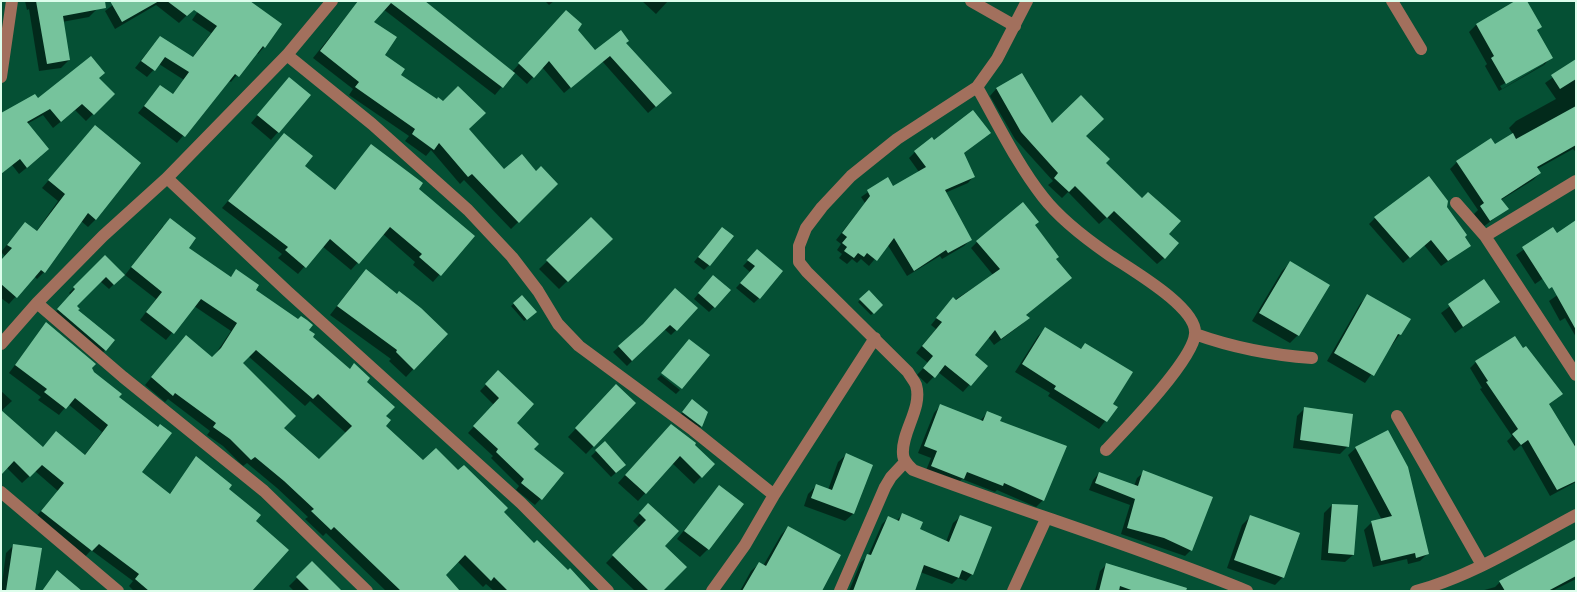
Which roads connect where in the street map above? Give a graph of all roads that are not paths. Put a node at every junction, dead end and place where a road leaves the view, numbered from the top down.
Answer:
1 (12, 1) edge
2 (332, 1) edge
3 (971, 1) edge
4 (1027, 1) edge
5 (1392, 1) edge
6 (1016, 26) junction
7 (1421, 50) dead end
8 (287, 55) junction
9 (1, 78) edge
10 (977, 87) junction
11 (167, 178) junction
12 (1576, 180) edge
13 (1456, 202) dead end
14 (1485, 236) junction
15 (37, 303) junction
16 (1196, 334) junction
17 (875, 338) junction
18 (1, 344) edge
19 (1312, 358) dead end
20 (1576, 375) edge
21 (1397, 416) dead end
22 (1106, 450) dead end
23 (905, 462) junction
24 (1, 492) edge
25 (774, 495) junction
26 (1576, 515) edge
27 (1046, 519) junction
28 (1482, 565) junction
29 (118, 591) edge
30 (367, 591) edge
31 (608, 591) edge
32 (712, 591) edge
33 (840, 591) edge
34 (1013, 591) edge
35 (1246, 591) edge
36 (1416, 591) edge

1 - 9 street
2 - 8 street
3 - 6 street
4 - 6 street
5 - 7 street
6 - 10 street
8 - 11 street
8 - 25 street
10 - 16 street
10 - 17 street
11 - 15 street
11 - 31 street
12 - 14 street
13 - 14 street
14 - 20 street
15 - 18 street
15 - 30 street
16 - 19 street
16 - 22 street
17 - 23 street
17 - 25 street
21 - 28 street
23 - 27 street
23 - 33 street
24 - 29 street
25 - 32 street
26 - 28 street
27 - 34 street
27 - 35 street
28 - 36 street

